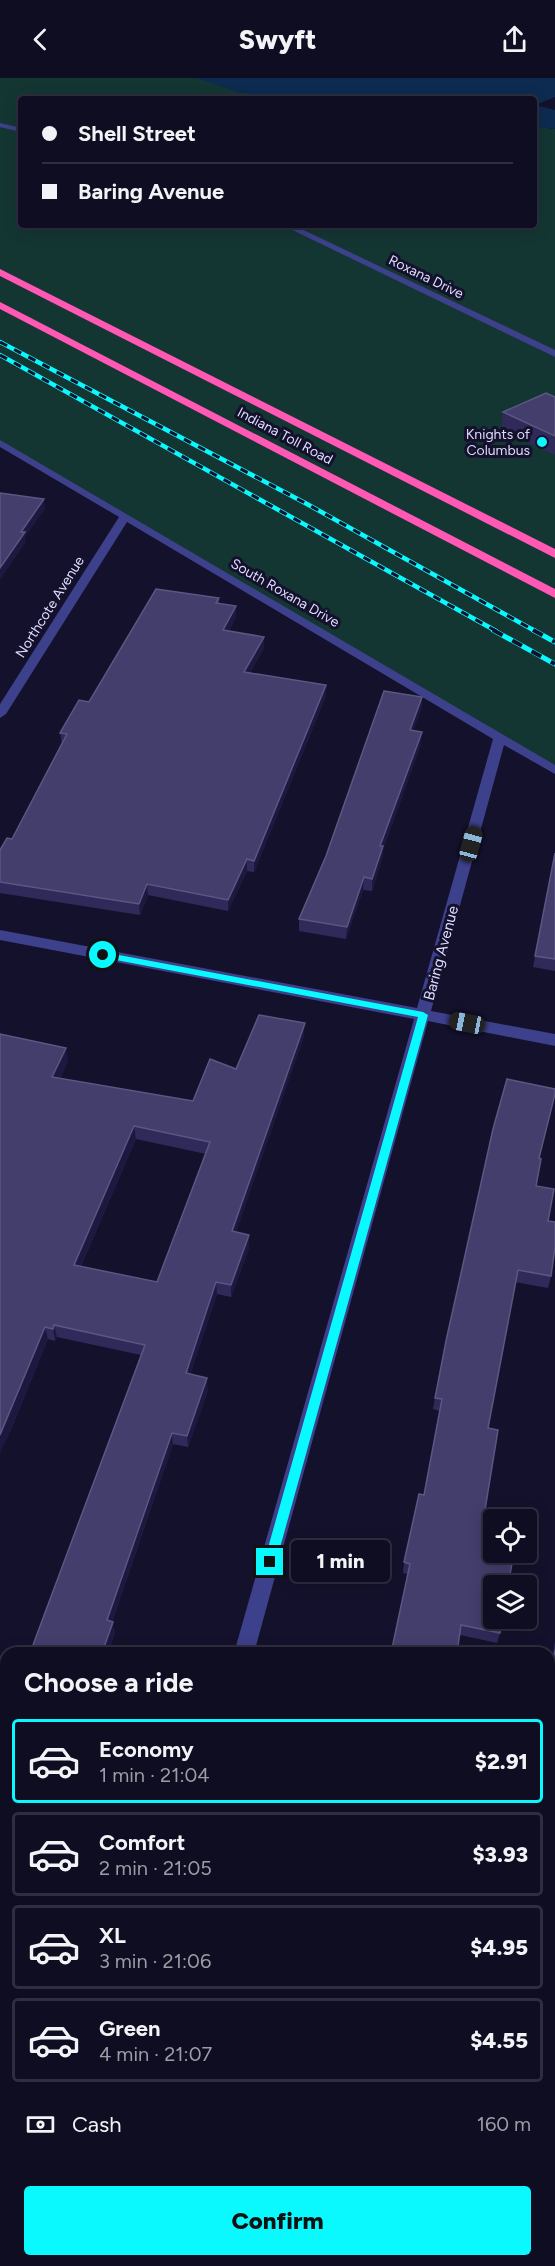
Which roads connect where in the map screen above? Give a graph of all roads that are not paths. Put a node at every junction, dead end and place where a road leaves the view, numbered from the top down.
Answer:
1 (0, 125) edge
2 (18, 129) edge
3 (292, 228) edge
4 (0, 272) edge
5 (0, 305) edge
6 (555, 354) edge
7 (0, 443) edge
8 (125, 516) junction
9 (555, 554) edge
10 (555, 594) edge
11 (0, 714) edge
12 (500, 737) junction
13 (555, 770) edge
14 (0, 935) edge
15 (423, 1015) junction
16 (555, 1040) edge
17 (246, 1647) edge

1 - 2 street
3 - 6 street, Roxana Drive
4 - 9 highway, Indiana Toll Road
5 - 10 highway, Indiana Toll Road
7 - 8 street, South Roxana Drive
8 - 11 street, Northcote Avenue
8 - 12 street, South Roxana Drive
12 - 13 street, South Roxana Drive
12 - 15 street, Baring Avenue
14 - 15 street
15 - 16 street
15 - 17 street, Baring Avenue

